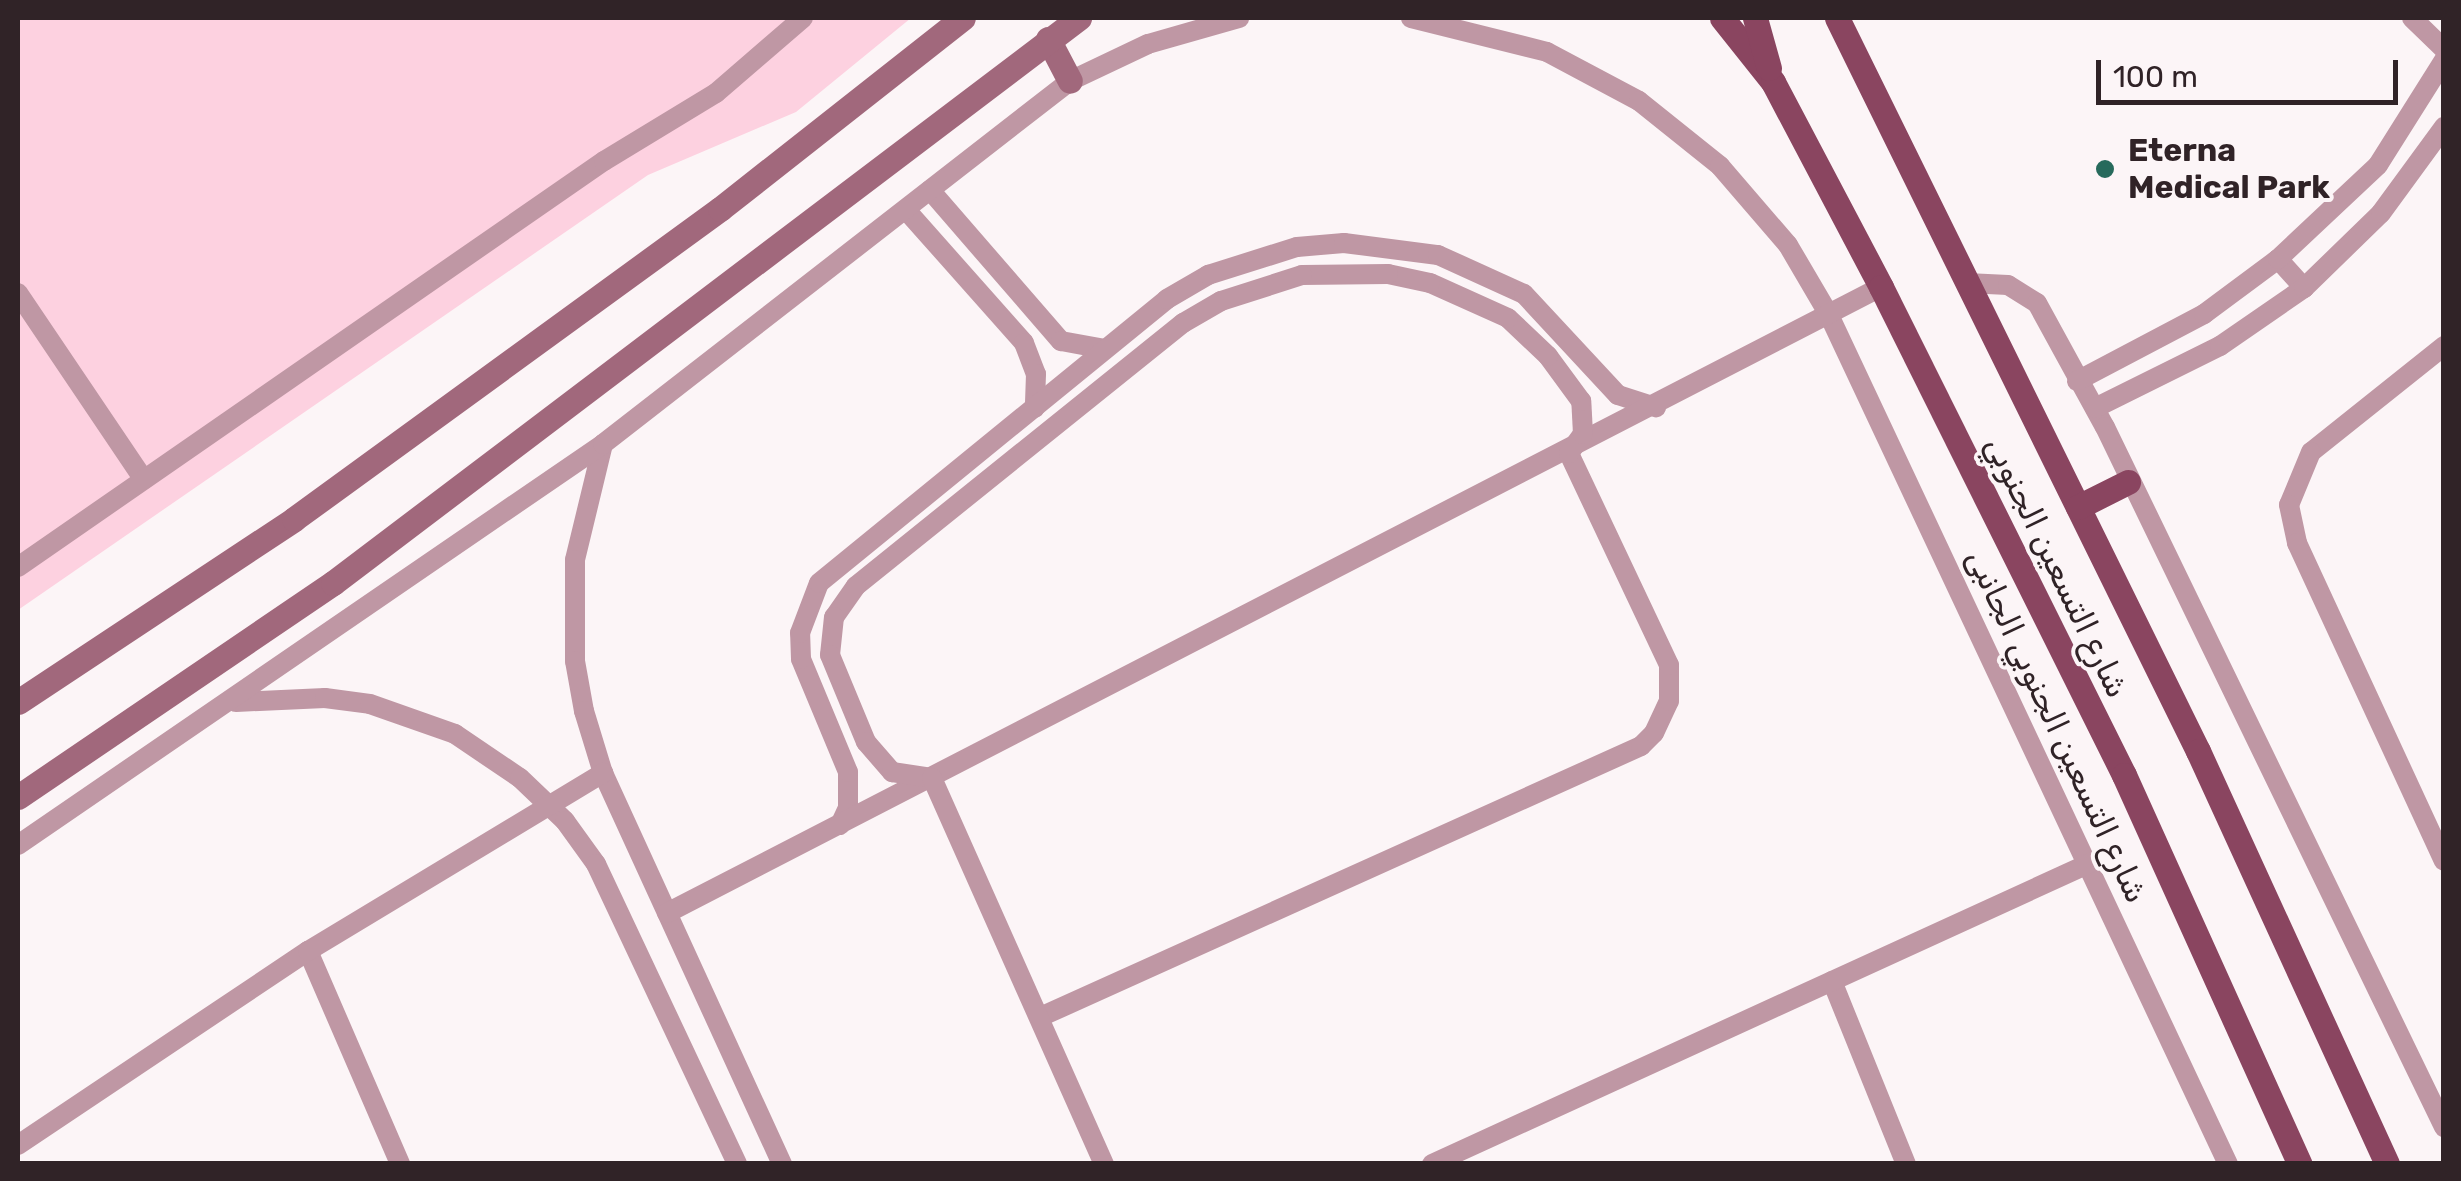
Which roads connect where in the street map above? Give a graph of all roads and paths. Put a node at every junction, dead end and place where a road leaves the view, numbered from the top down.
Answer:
1 (803, 18) edge
2 (963, 18) edge
3 (1079, 18) edge
4 (1239, 18) edge
5 (1411, 18) edge
6 (1722, 18) edge
7 (1755, 18) edge
8 (1837, 18) edge
9 (2412, 18) edge
10 (1048, 40) junction
11 (2444, 50) edge
12 (2444, 60) edge
13 (1070, 81) junction
14 (1773, 82) junction
15 (2444, 127) edge
16 (930, 190) junction
17 (906, 211) junction
18 (2278, 259) junction
19 (1967, 283) junction
20 (1882, 287) junction
21 (2304, 288) junction
22 (18, 294) edge
23 (2218, 304) junction
24 (1828, 315) junction
25 (2240, 334) junction
26 (2444, 346) edge
27 (1105, 349) junction
28 (2078, 380) junction
29 (1658, 407) junction
30 (1035, 408) junction
31 (2095, 408) junction
32 (602, 444) junction
33 (1569, 453) junction
34 (144, 480) junction
35 (2128, 482) junction
36 (2078, 508) junction
37 (18, 567) edge
38 (18, 702) edge
39 (234, 702) junction
40 (603, 773) junction
41 (932, 778) junction
42 (18, 796) edge
43 (546, 804) junction
44 (840, 825) junction
45 (18, 846) edge
46 (2444, 861) edge
47 (2090, 863) junction
48 (667, 913) junction
49 (308, 951) junction
50 (1832, 981) junction
51 (1040, 1017) junction
52 (2444, 1128) edge
53 (18, 1145) edge
54 (400, 1164) edge
55 (737, 1164) edge
56 (782, 1164) edge
57 (1104, 1164) edge
58 (1432, 1164) edge
59 (1906, 1164) edge
60 (2228, 1164) edge
61 (2300, 1164) edge
62 (2387, 1164) edge

1 - 34 street
2 - 38 street
3 - 10 street
4 - 13 street
5 - 24 street, شارع التسعين الجنوبي الجانبى
6 - 14 main road, شارع التسعين الجنوبي
7 - 14 main road
8 - 19 main road, شارع التسعين الجنوبي
9 - 11 street
10 - 13 street
10 - 42 street
12 - 18 street
13 - 16 street
14 - 20 main road, شارع التسعين الجنوبي
15 - 21 street
16 - 17 street
16 - 27 street
17 - 30 street
17 - 32 street
18 - 21 street
18 - 23 street
19 - 28 street
19 - 36 main road, شارع التسعين الجنوبي
20 - 24 street
20 - 61 main road, شارع التسعين الجنوبي
21 - 25 street
22 - 34 street
23 - 25 street
23 - 28 street
24 - 29 street
24 - 47 street, شارع التسعين الجنوبي الجانبى
25 - 31 street
26 - 46 street
27 - 29 street
27 - 30 street
28 - 31 street
29 - 33 street
30 - 44 street
31 - 35 street
32 - 39 street
32 - 40 street
33 - 41 street
33 - 41 street
33 - 51 street
34 - 37 street
35 - 36 main road
35 - 52 street
36 - 62 main road, شارع التسعين الجنوبي
39 - 43 street
39 - 45 street
40 - 43 street
40 - 48 street
41 - 44 street
41 - 51 street
43 - 49 street
43 - 55 street
44 - 48 street
47 - 50 street
47 - 60 street, شارع التسعين الجنوبي الجانبى
48 - 56 street
49 - 53 street
49 - 54 street
50 - 58 street
50 - 59 street
51 - 57 street

